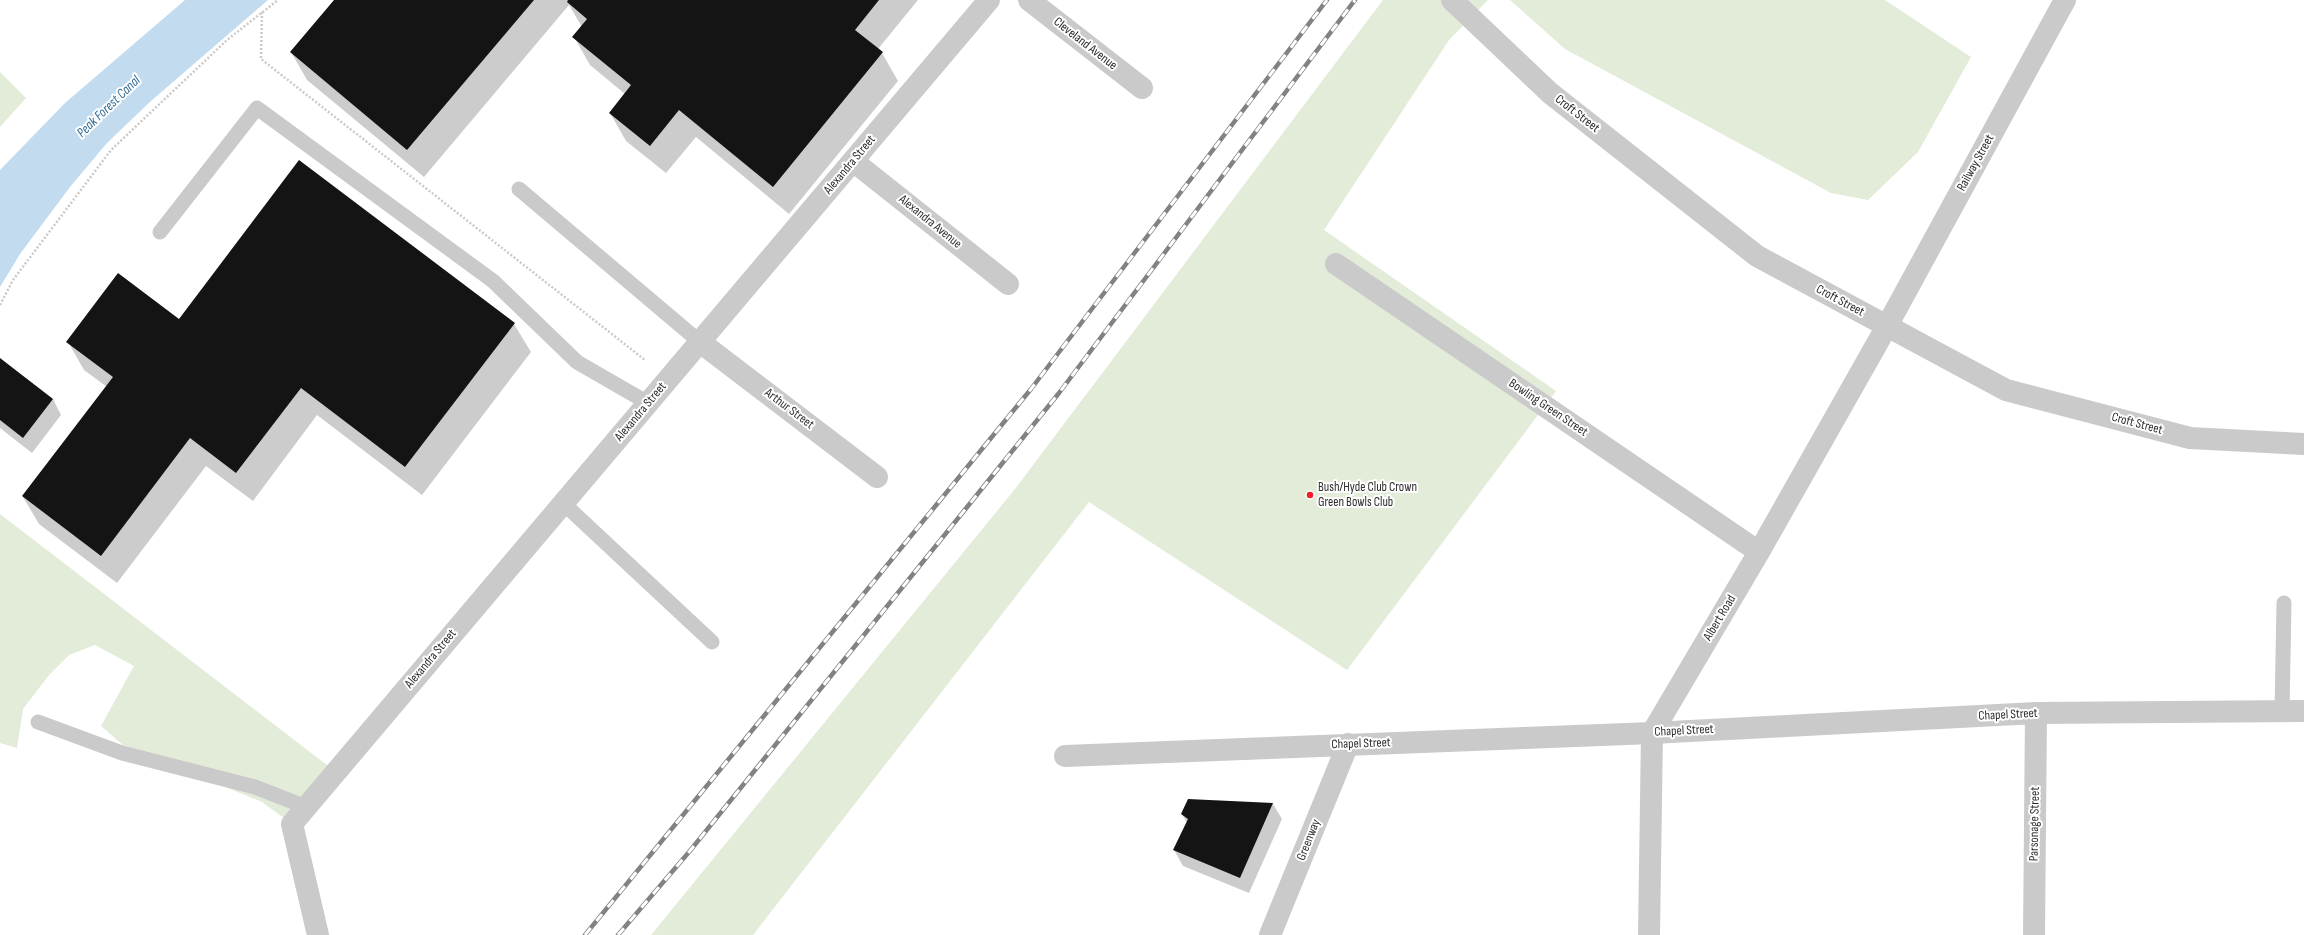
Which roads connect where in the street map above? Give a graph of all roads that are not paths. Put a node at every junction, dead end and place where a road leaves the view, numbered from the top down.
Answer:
1 (989, 0) edge
2 (1029, 0) edge
3 (2065, 0) edge
4 (1454, 2) edge
5 (1142, 88) dead end
6 (853, 161) junction
7 (519, 189) dead end
8 (160, 232) dead end
9 (1336, 264) dead end
10 (1008, 284) dead end
11 (1887, 326) junction
12 (700, 342) junction
13 (648, 403) junction
14 (2304, 444) edge
15 (877, 477) dead end
16 (563, 503) junction
17 (1759, 552) junction
18 (2284, 604) dead end
19 (712, 642) dead end
20 (2282, 711) junction
21 (2304, 711) edge
22 (2036, 713) junction
23 (38, 722) dead end
24 (1652, 733) junction
25 (1348, 744) junction
26 (1065, 756) dead end
27 (306, 807) junction
28 (318, 935) edge
29 (1270, 935) edge
30 (1649, 935) edge
31 (2034, 935) edge

1 - 6 street, Alexandra Street
2 - 5 street, Cleveland Avenue
3 - 11 street, Railway Street
4 - 11 street, Croft Street
6 - 10 street, Alexandra Avenue
6 - 12 street, Alexandra Street
7 - 12 lane
8 - 13 lane
9 - 17 street, Bowling Green Street
11 - 14 street, Croft Street
11 - 17 street, Albert Road
12 - 13 street, Alexandra Street
12 - 15 street, Arthur Street
13 - 16 street, Alexandra Street
16 - 19 lane
16 - 27 street, Alexandra Street
17 - 24 street, Albert Road
18 - 20 lane
20 - 21 street, Chapel Street
20 - 22 street, Chapel Street
22 - 24 street, Chapel Street
22 - 31 street, Parsonage Street
23 - 27 lane
24 - 25 street, Chapel Street
24 - 30 street, Albert Road
25 - 26 street, Chapel Street
25 - 29 street, Greenway
27 - 28 street, Alexandra Street

